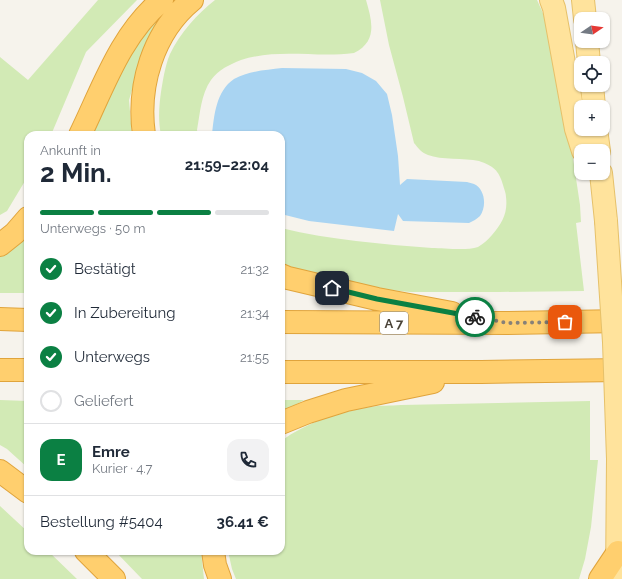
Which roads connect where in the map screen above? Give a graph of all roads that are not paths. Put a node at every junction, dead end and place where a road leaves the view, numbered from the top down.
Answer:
1 (162, 0) edge
2 (192, 0) edge
3 (551, 0) edge
4 (583, 0) edge
5 (584, 12) edge
6 (82, 131) edge
7 (143, 131) edge
8 (581, 144) edge
9 (593, 180) edge
10 (602, 180) edge
11 (606, 219) junction
12 (24, 223) edge
13 (0, 245) edge
14 (285, 277) edge
15 (0, 319) edge
16 (24, 320) edge
17 (622, 321) edge
18 (285, 322) edge
19 (508, 323) junction
20 (0, 370) edge
21 (24, 370) edge
22 (622, 370) edge
23 (285, 372) edge
24 (481, 372) junction
25 (285, 421) edge
26 (0, 471) edge
27 (24, 489) edge
28 (618, 552) junction
29 (90, 555) edge
30 (214, 555) edge
31 (114, 579) edge
32 (220, 579) edge
33 (600, 579) edge
34 (617, 579) edge

1 - 6 highway
2 - 7 highway
3 - 8 main road
4 - 5 main road
9 - 11 main road
10 - 11 main road
11 - 28 main road, bridge
12 - 13 highway
14 - 19 highway
15 - 16 highway
17 - 19 highway, A 7
18 - 19 highway, A 7
20 - 21 highway
22 - 24 highway
23 - 24 highway
24 - 25 highway
26 - 27 highway
28 - 33 highway
28 - 34 main road
29 - 31 highway
30 - 32 highway

